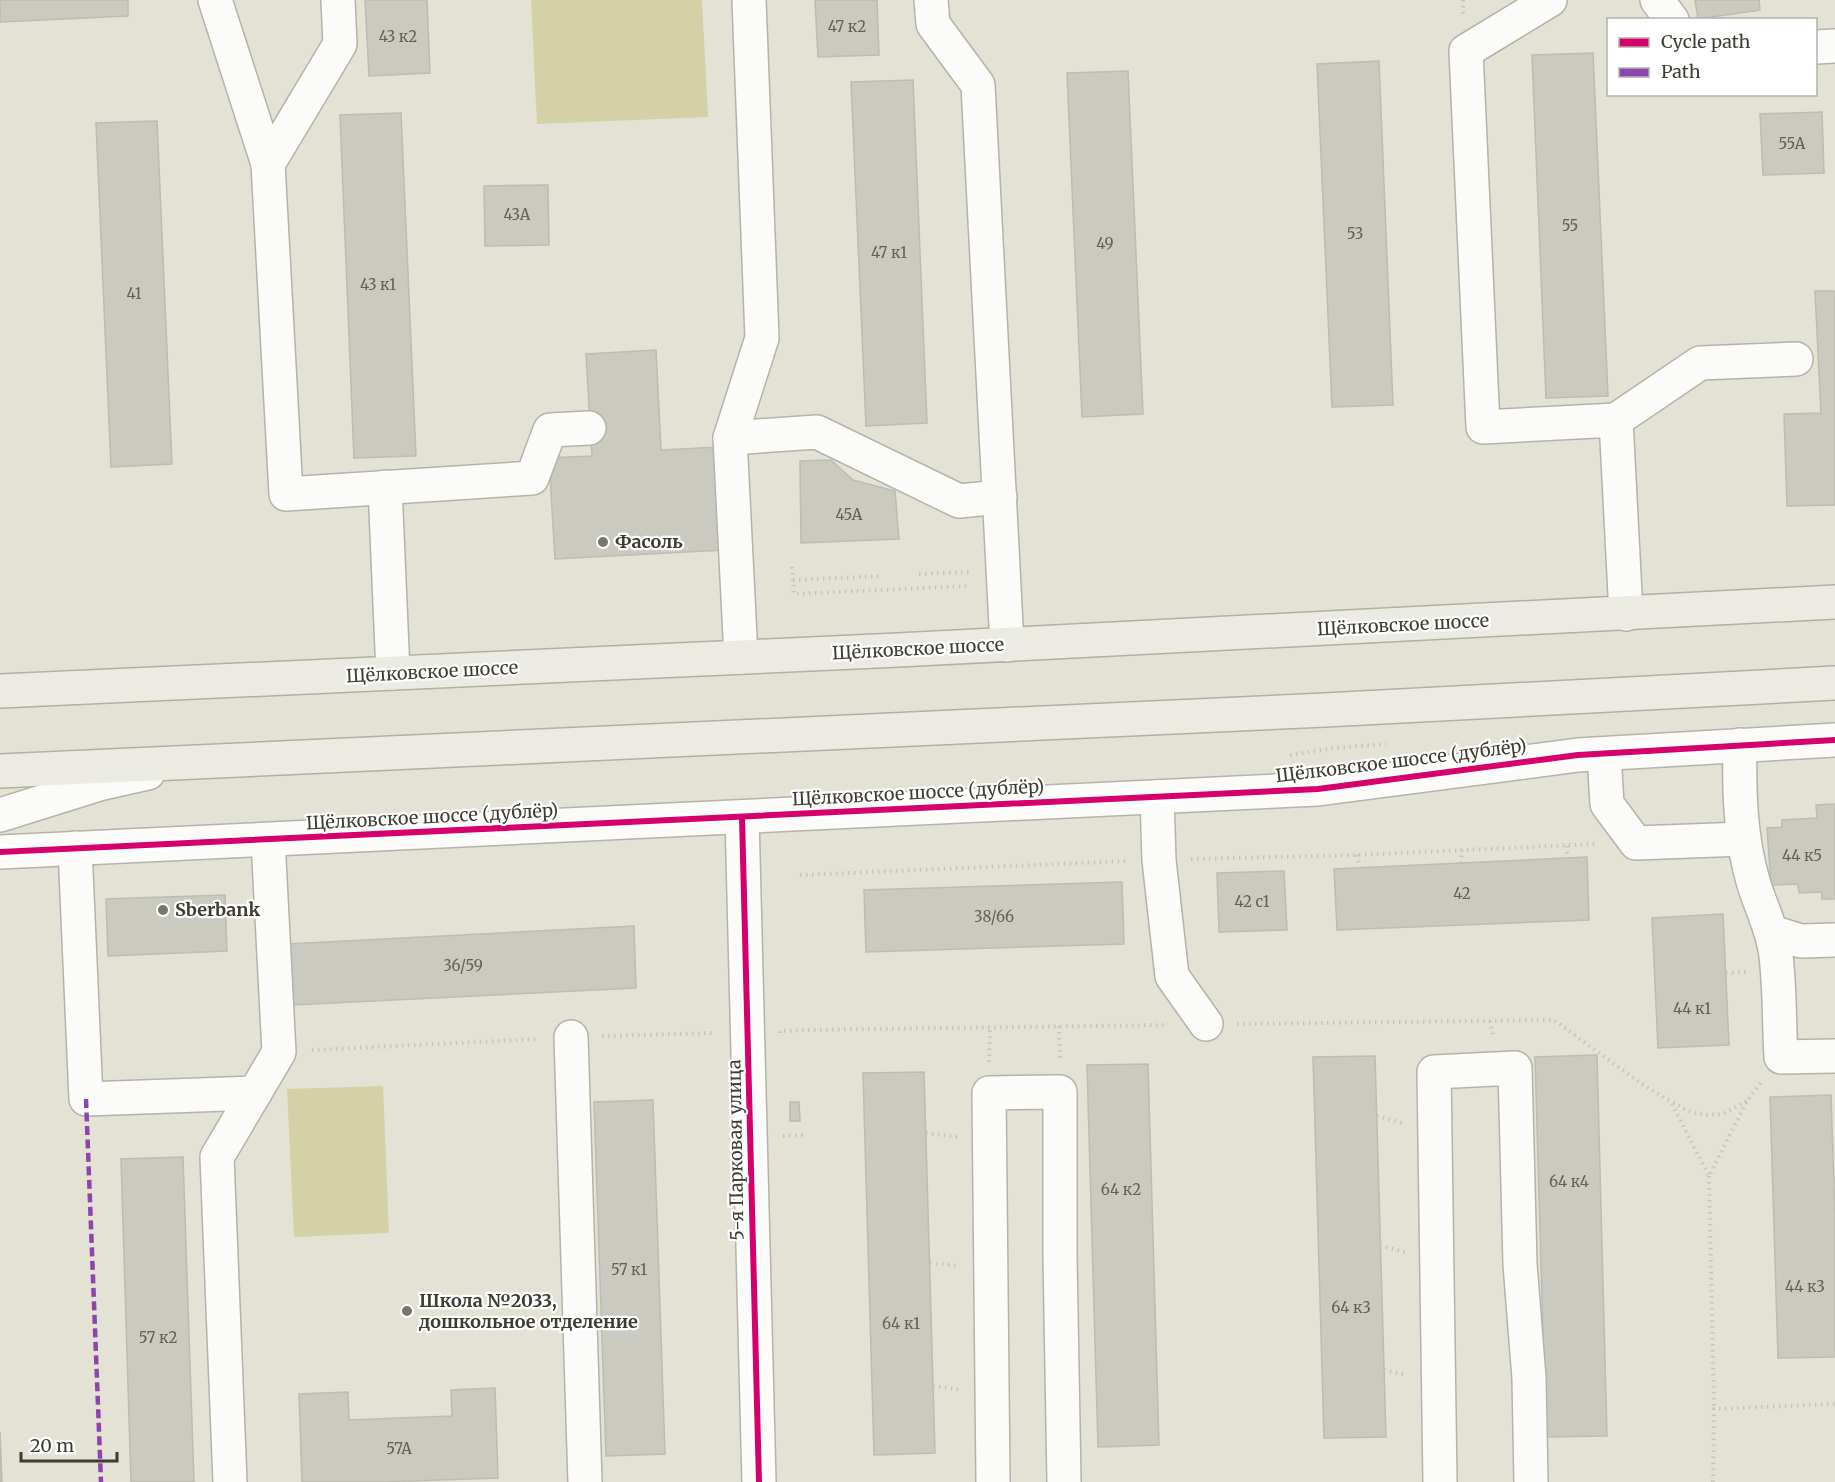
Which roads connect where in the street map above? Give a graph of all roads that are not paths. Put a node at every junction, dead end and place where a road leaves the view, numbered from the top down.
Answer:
1 (216, 0) edge
2 (338, 0) edge
3 (748, 0) edge
4 (932, 0) edge
5 (1550, 0) edge
6 (1657, 0) edge
7 (1670, 18) edge
8 (1835, 46) edge
9 (1817, 47) edge
10 (268, 164) junction
11 (1796, 359) dead end
12 (1617, 420) junction
13 (589, 428) dead end
14 (730, 438) junction
15 (386, 488) junction
16 (1000, 497) junction
17 (1835, 582) edge
18 (1835, 602) edge
19 (1712, 608) junction
20 (1626, 614) junction
21 (1007, 645) junction
22 (741, 657) junction
23 (393, 673) junction
24 (1835, 683) edge
25 (0, 691) edge
26 (1835, 740) edge
27 (1740, 745) junction
28 (1604, 754) junction
29 (199, 762) junction
30 (0, 771) edge
31 (1156, 797) junction
32 (0, 815) edge
33 (742, 817) junction
34 (1743, 839) junction
35 (268, 840) junction
36 (75, 848) junction
37 (0, 852) edge
38 (1771, 932) junction
39 (1835, 940) edge
40 (1206, 1024) dead end
41 (571, 1037) road end
42 (1835, 1056) edge
43 (255, 1093) junction
44 (230, 1482) edge
45 (585, 1482) edge
46 (759, 1482) edge
47 (993, 1482) edge
48 (1064, 1482) edge
49 (1440, 1482) edge
50 (1531, 1482) edge

1 - 10 street
2 - 10 street
3 - 14 street
4 - 16 street
5 - 12 street
6 - 7 street
8 - 9 street
10 - 15 street
11 - 12 street
12 - 20 street
13 - 15 street
14 - 16 street
14 - 22 street
15 - 23 street
16 - 21 street
17 - 19 main road
18 - 19 main road, Щёлковское шоссе
19 - 20 main road, Щёлковское шоссе
20 - 21 main road, Щёлковское шоссе
21 - 22 main road, Щёлковское шоссе
22 - 23 main road, Щёлковское шоссе
23 - 25 main road, Щёлковское шоссе
24 - 29 main road
26 - 27 street, Щёлковское шоссе (дублёр)
27 - 28 street, Щёлковское шоссе (дублёр)
27 - 34 street
28 - 31 street, Щёлковское шоссе (дублёр)
28 - 34 street
29 - 30 main road
29 - 32 street
31 - 33 street, Щёлковское шоссе (дублёр)
31 - 40 street
33 - 35 street, Щёлковское шоссе (дублёр)
33 - 46 street, 5-я Парковая улица
34 - 38 street
35 - 36 street, Щёлковское шоссе (дублёр)
35 - 43 street
36 - 37 street, Щёлковское шоссе (дублёр)
36 - 43 street
38 - 39 street
38 - 42 street
41 - 45 street
43 - 44 street
47 - 48 street
49 - 50 street

